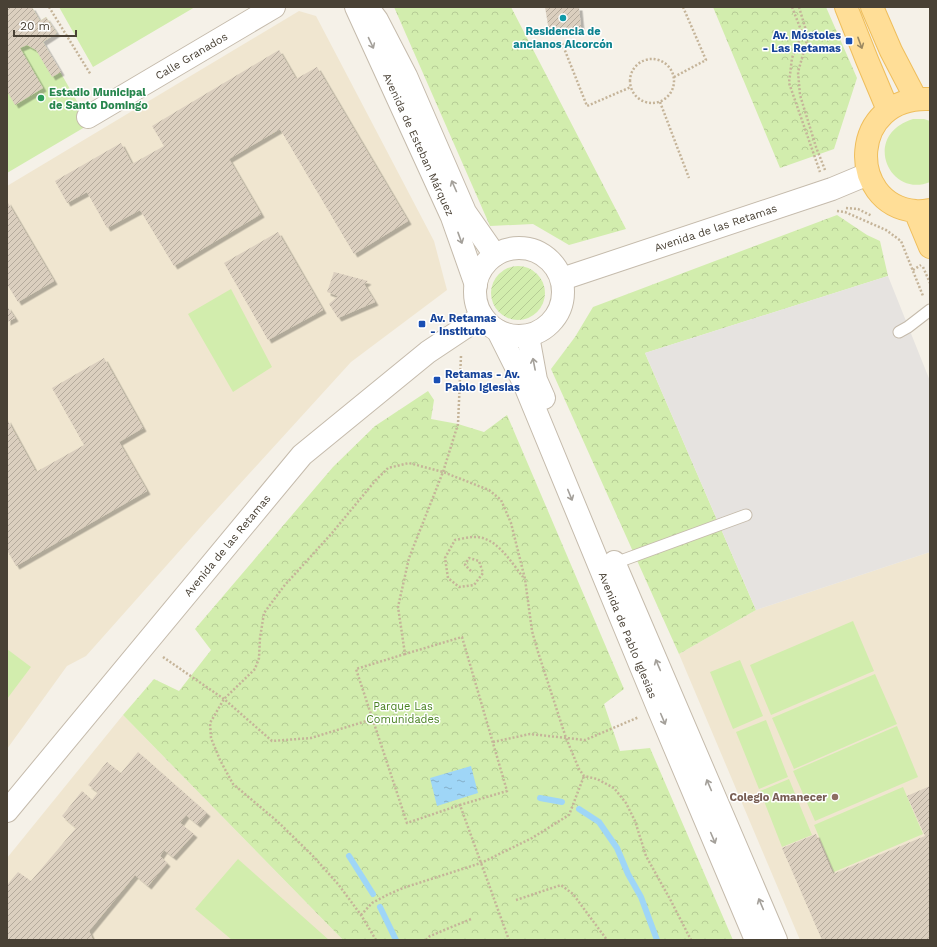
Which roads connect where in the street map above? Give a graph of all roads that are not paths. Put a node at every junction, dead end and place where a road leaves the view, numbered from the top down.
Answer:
1 (274, 7) edge
2 (356, 7) edge
3 (368, 7) edge
4 (846, 7) edge
5 (872, 7) edge
6 (923, 99) edge
7 (888, 110) junction
8 (88, 117) dead end
9 (868, 174) junction
10 (922, 211) edge
11 (925, 253) edge
12 (496, 255) junction
13 (562, 279) junction
14 (476, 285) junction
15 (930, 310) edge
16 (482, 316) junction
17 (498, 331) junction
18 (899, 332) dead end
19 (528, 336) junction
20 (746, 515) dead end
21 (615, 563) junction
22 (7, 811) edge
23 (756, 940) edge
24 (776, 940) edge

1 - 8 street, Calle Granados
2 -> 14 street, Avenida de Esteban Márquez
12 -> 3 street, Avenida de Esteban Márquez
4 -> 7 main road
5 - 6 main road
6 - 7 main road
7 - 9 main road
9 - 10 main road
9 - 13 street, Avenida de las Retamas
10 - 11 main road
12 - 13 street
12 - 14 street
13 - 19 street
14 - 16 street
15 - 18 lane
16 - 17 street
16 - 22 street, Avenida de las Retamas
17 - 19 street
17 -> 23 street, Avenida de Pablo Iglesias
21 -> 19 street, Avenida de Pablo Iglesias
20 - 21 lane
24 -> 21 street, Avenida de Pablo Iglesias

